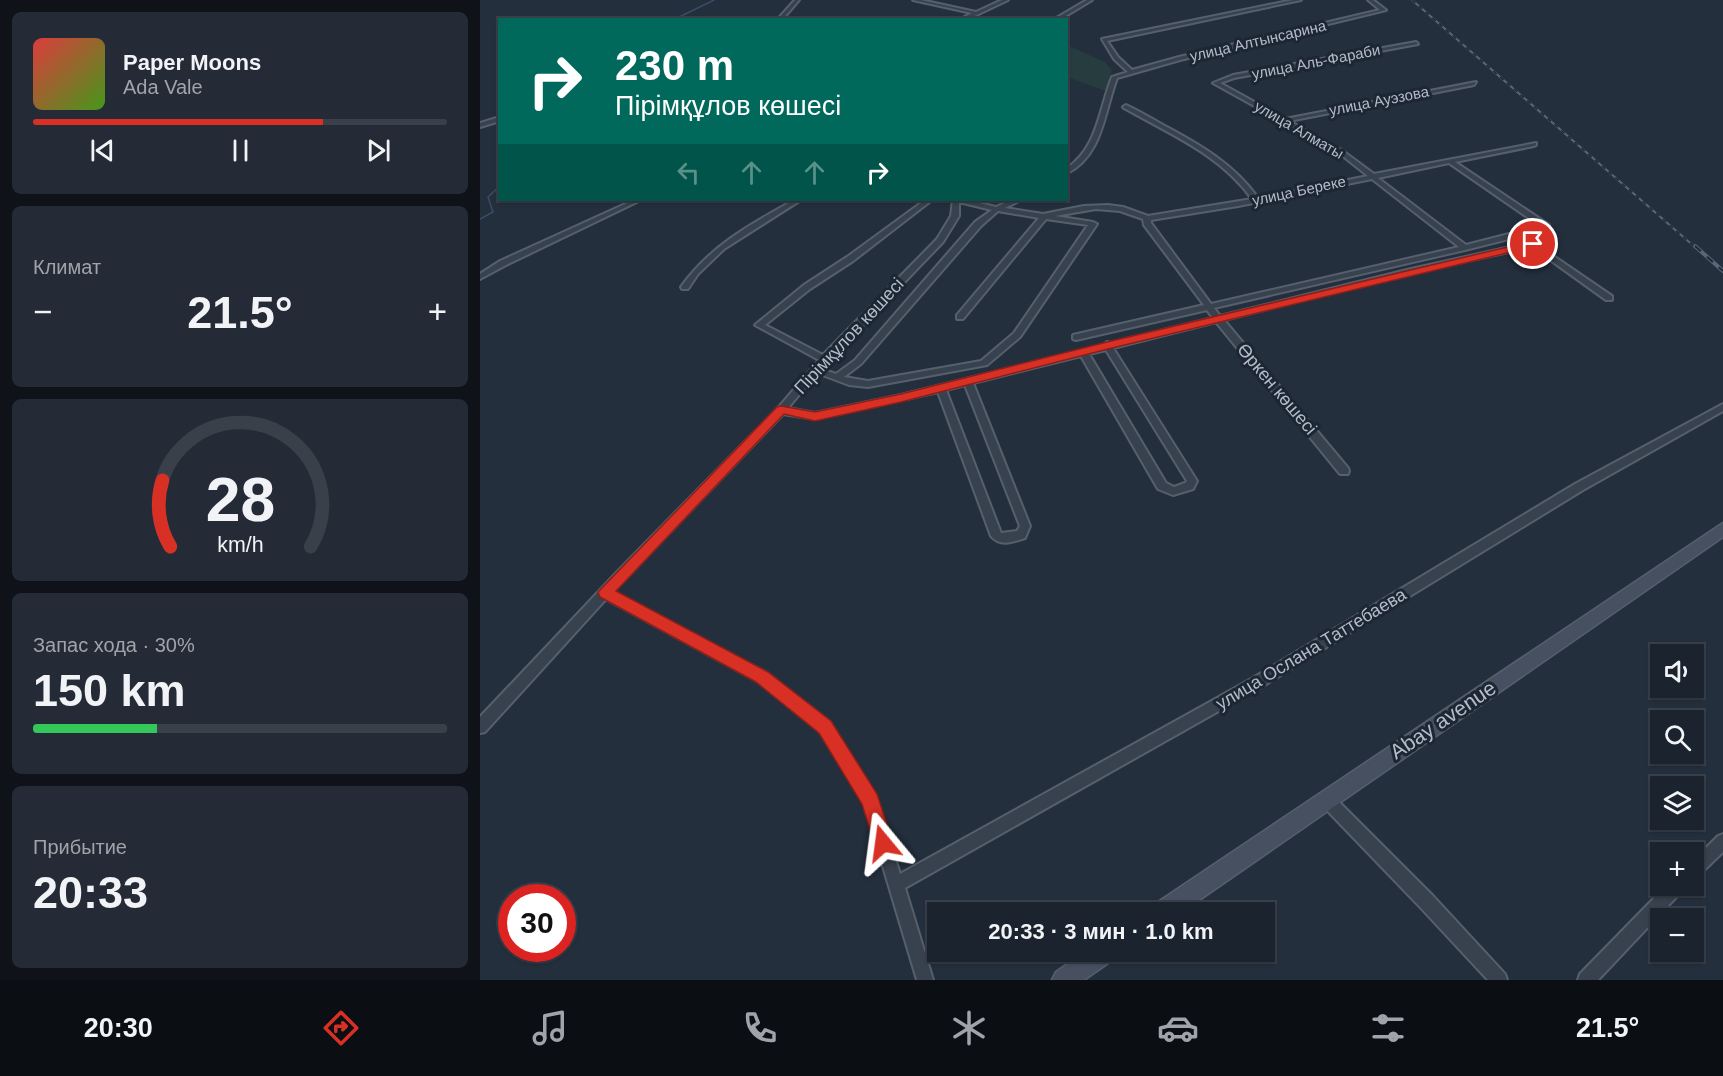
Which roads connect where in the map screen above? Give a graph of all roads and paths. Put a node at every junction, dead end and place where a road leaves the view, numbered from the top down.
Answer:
1 (797, 0) edge
2 (915, 0) edge
3 (1006, 0) edge
4 (1090, 0) edge
5 (1144, 0) edge
6 (1162, 0) edge
7 (1299, 0) edge
8 (1370, 0) edge
9 (976, 13) junction
10 (780, 18) edge
11 (965, 18) edge
12 (1058, 18) edge
13 (1416, 43) dead end
14 (1131, 72) junction
15 (1216, 83) joint
16 (1474, 83) dead end
17 (1126, 107) dead end
18 (498, 120) edge
19 (1286, 120) junction
20 (480, 125) edge
21 (1534, 144) dead end
22 (1450, 162) junction
23 (1068, 171) edge
24 (1371, 177) junction
25 (1256, 200) junction
26 (636, 201) edge
27 (796, 201) edge
28 (928, 201) edge
29 (956, 201) edge
30 (965, 201) edge
31 (1015, 201) edge
32 (997, 209) junction
33 (1044, 216) junction
34 (1147, 218) junction
35 (1465, 248) junction
36 (480, 277) edge
37 (685, 287) dead end
38 (1609, 298) dead end
39 (1209, 307) junction
40 (960, 317) dead end
41 (1219, 320) junction
42 (1076, 337) dead end
43 (1107, 345) junction
44 (1083, 352) junction
45 (824, 359) junction
46 (816, 370) junction
47 (838, 377) junction
48 (968, 382) junction
49 (941, 388) junction
50 (1723, 407) edge
51 (781, 410) junction
52 (1344, 471) dead end
53 (1723, 528) edge
54 (605, 592) junction
55 (480, 727) edge
56 (1326, 799) junction
57 (1723, 841) edge
58 (1704, 860) edge
59 (895, 885) junction
60 (1667, 896) edge
61 (1177, 902) edge
62 (1090, 962) edge
63 (925, 980) edge
64 (1064, 980) edge
65 (1499, 980) edge
66 (1586, 980) edge

1 - 10 street
2 - 9 street
3 - 9 street
4 - 12 street
5 - 6 street
7 - 14 street
8 - 14 street, улица Алтынсарина
9 - 11 street
13 - 15 street, улица Аль-Фараби
14 - 23 street
15 - 19 street, улица Алматы
16 - 19 street, улица Ауэзова
17 - 25 street
18 - 20 street
19 - 24 street, улица Алматы
21 - 22 street, улица Береке
22 - 24 street, улица Береке
22 - 35 street
24 - 25 street, улица Береке
24 - 35 street, улица Алматы
25 - 34 street, улица Береке
26 - 36 street
27 - 37 street
28 - 45 street
29 - 45 street, Пірімқұлов көшесі
30 - 32 street
31 - 32 street
32 - 33 street
32 - 47 street
33 - 34 street
33 - 40 street
33 - 47 street
34 - 39 street, Өркен көшесі
35 - 39 street
38 - 41 street
39 - 41 street, Өркен көшесі
39 - 42 street
41 - 43 street
41 - 52 street, Өркен көшесі
43 - 44 street
43 - 44 street
44 - 48 street
45 - 46 street, Пірімқұлов көшесі
46 - 47 street
46 - 51 street, Пірімқұлов көшесі
48 - 49 street
48 - 49 street
49 - 51 street
50 - 59 street, улица Ослана Таттебаева
51 - 54 street, Пірімқұлов көшесі
53 - 56 street, Abay avenue
54 - 55 street, Пірімқұлов көшесі
54 - 59 street
56 - 61 street, Abay avenue
56 - 65 street
57 - 58 street
59 - 63 street
60 - 66 street
62 - 64 street

